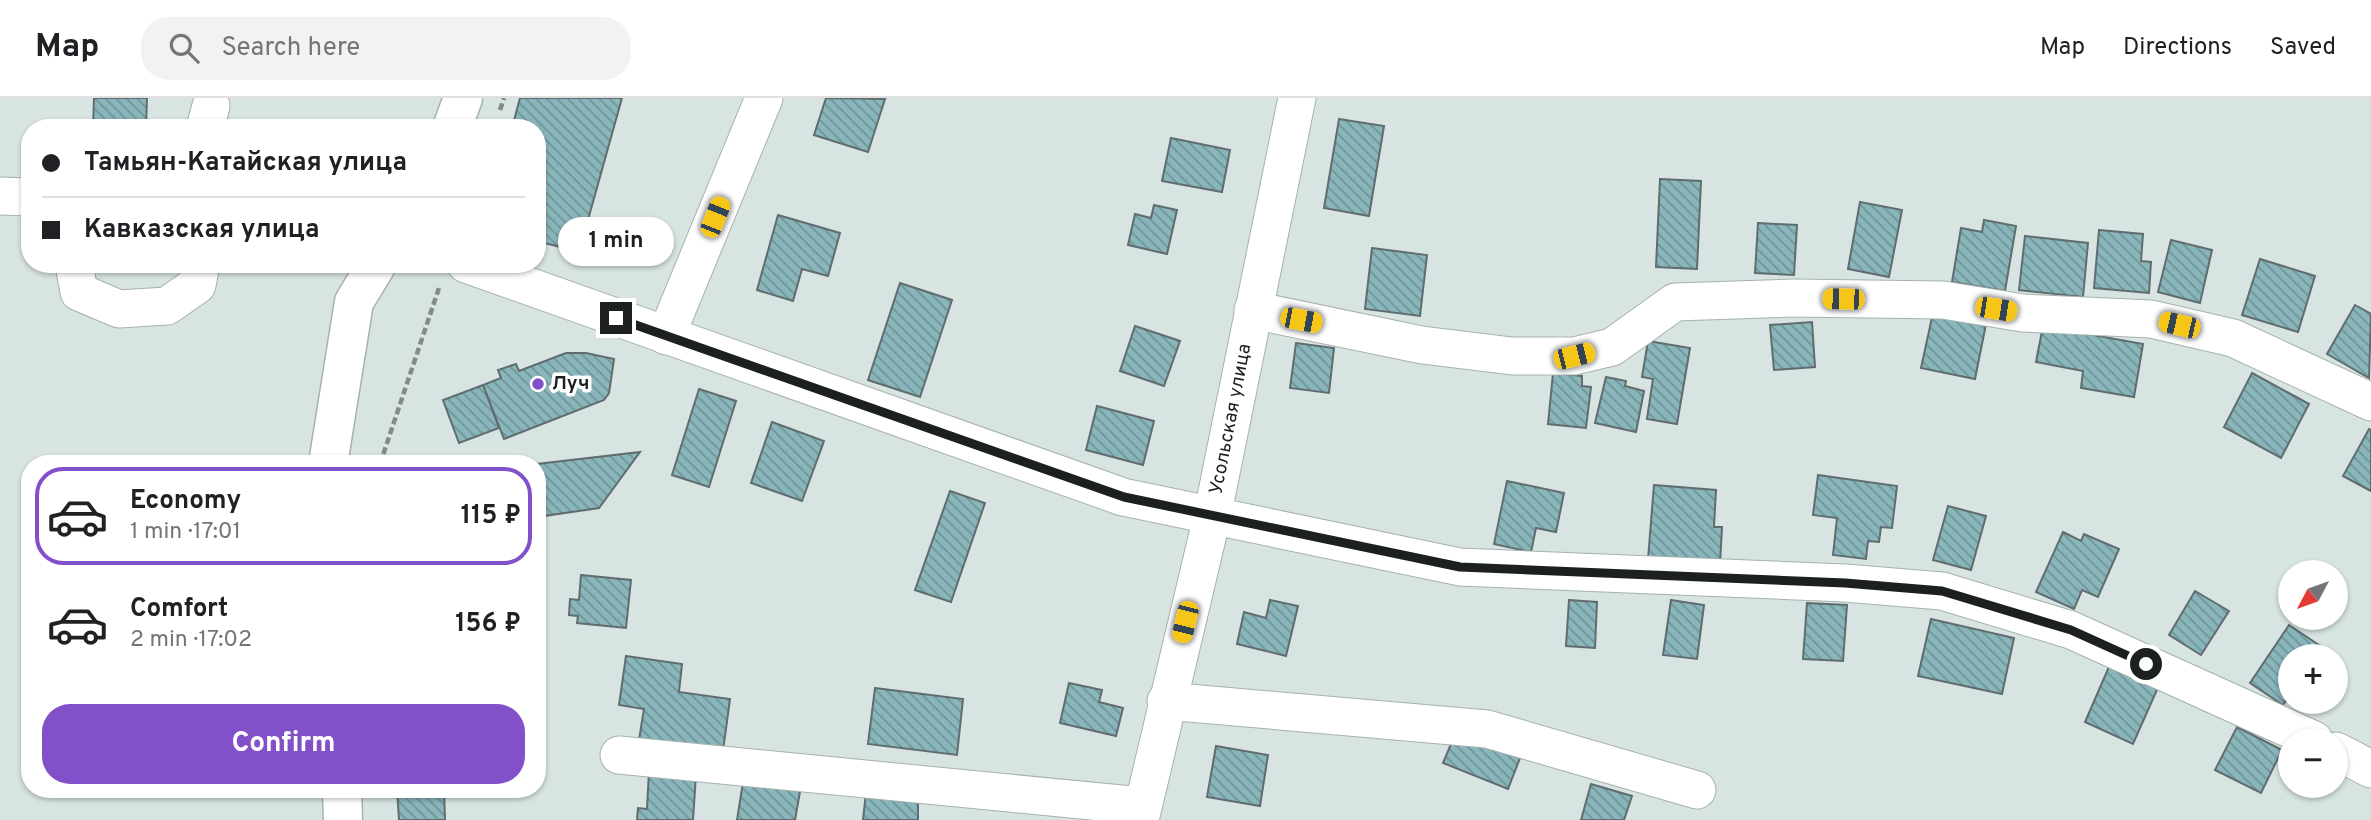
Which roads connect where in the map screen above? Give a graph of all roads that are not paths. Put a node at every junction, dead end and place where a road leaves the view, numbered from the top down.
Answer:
1 (463, 98) edge
2 (764, 98) edge
3 (1297, 98) edge
4 (456, 119) edge
5 (0, 196) edge
6 (21, 197) edge
7 (76, 273) edge
8 (199, 273) edge
9 (372, 273) edge
10 (461, 273) edge
11 (1253, 310) junction
12 (666, 336) junction
13 (2371, 402) edge
14 (329, 455) edge
15 (1212, 517) junction
16 (1166, 701) junction
17 (2287, 728) edge
18 (619, 755) dead end
19 (2348, 757) edge
20 (2371, 769) edge
21 (1697, 790) dead end
22 (342, 798) edge
23 (1141, 813) edge
24 (343, 820) edge

1 - 4 main road
2 - 12 street
3 - 11 street, Усольская улица
5 - 6 street
7 - 8 street
9 - 14 main road
10 - 12 street
11 - 13 street
11 - 15 street, Усольская улица
12 - 15 street
15 - 16 street, Усольская улица
15 - 17 street
16 - 21 street
16 - 23 street, Усольская улица
18 - 23 street
19 - 20 street
22 - 24 main road

